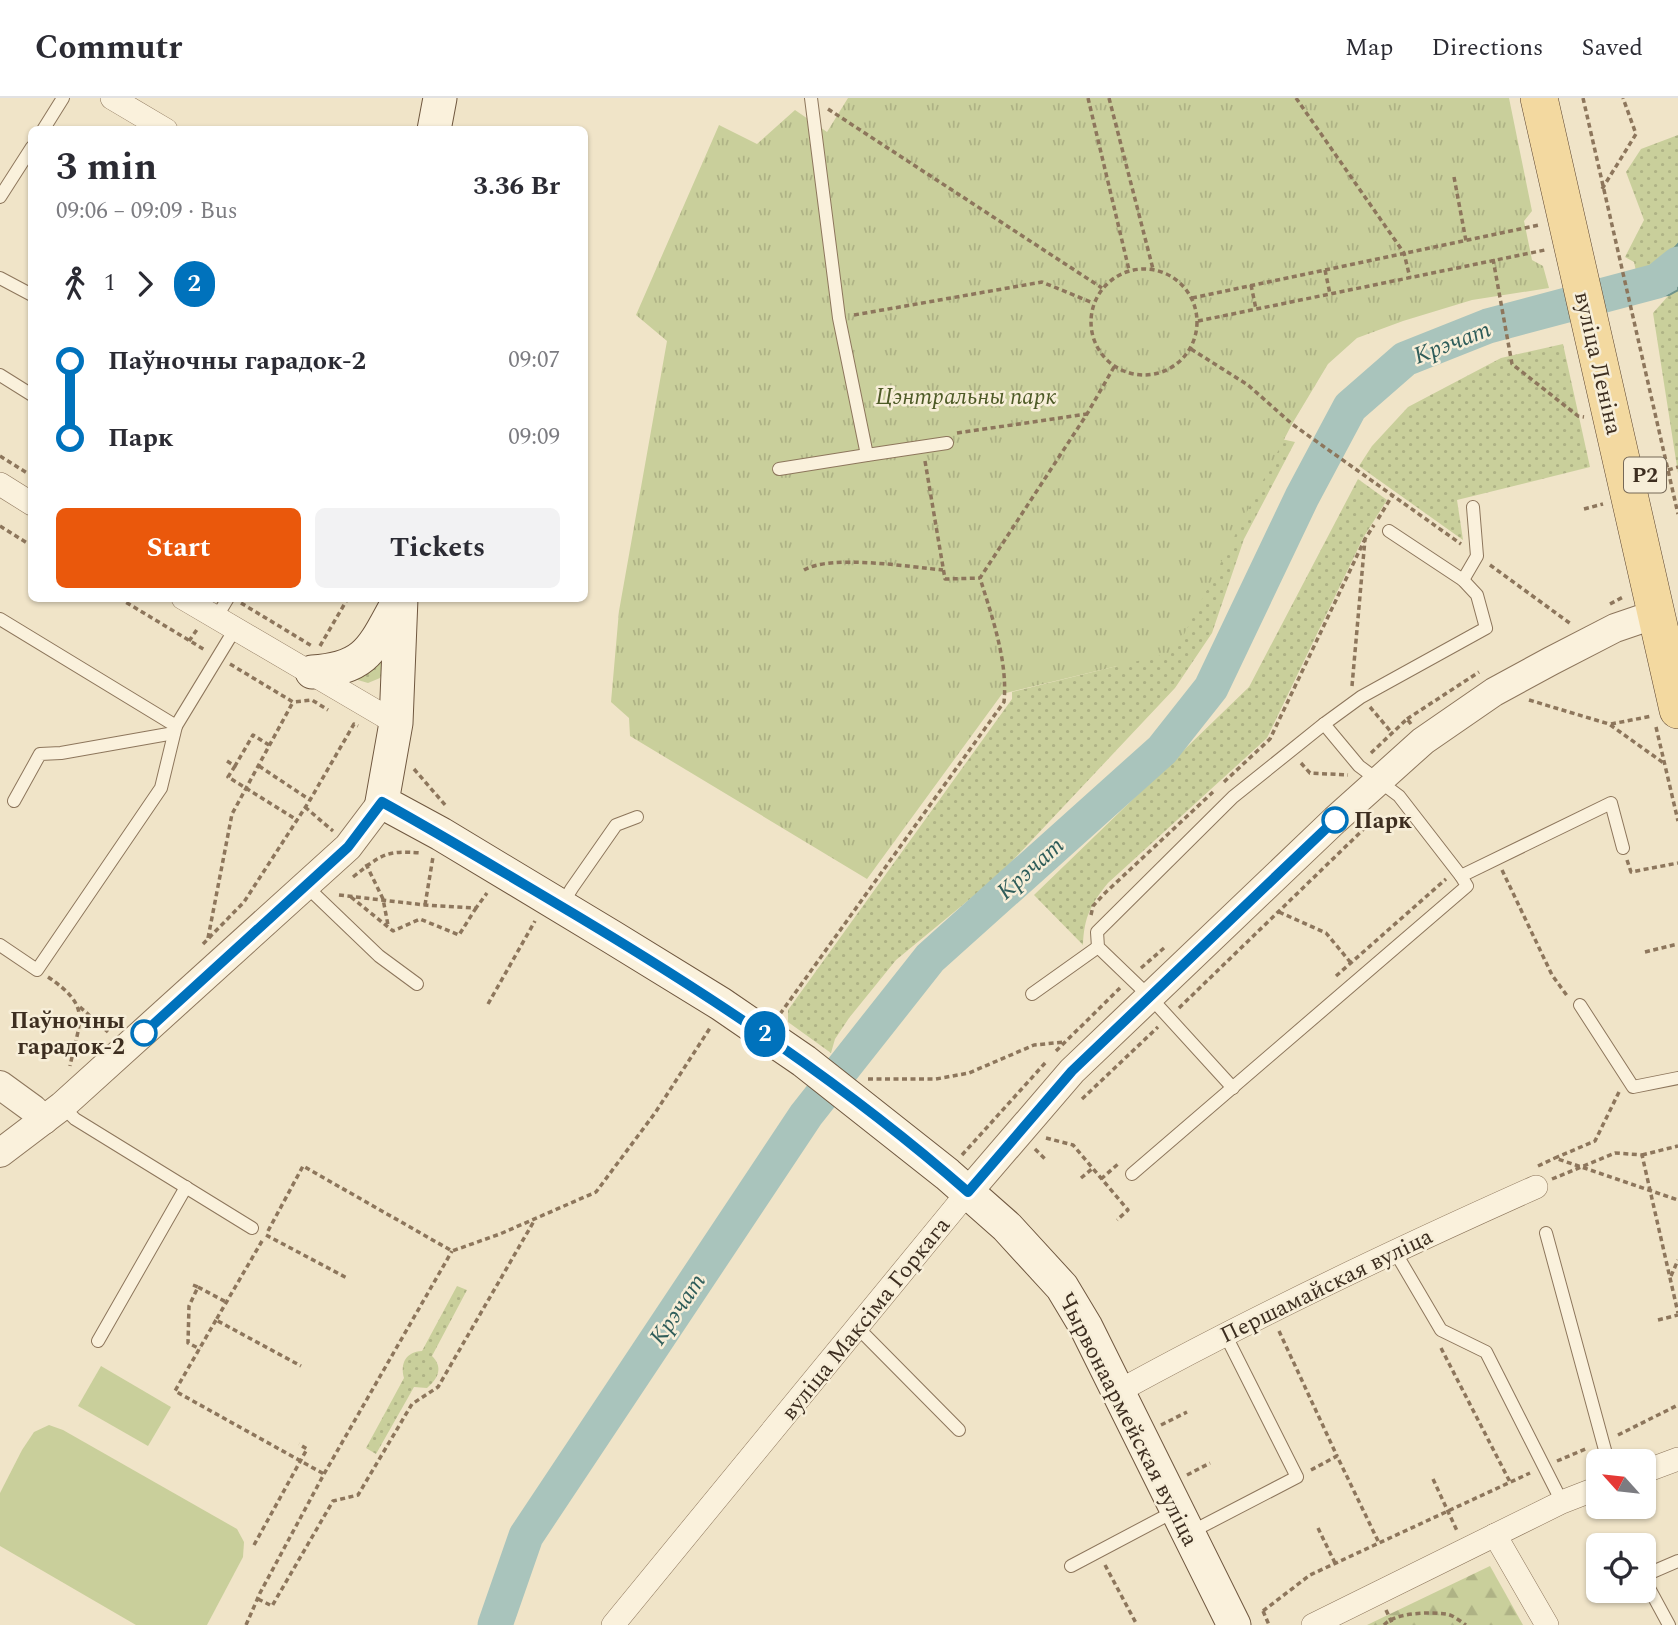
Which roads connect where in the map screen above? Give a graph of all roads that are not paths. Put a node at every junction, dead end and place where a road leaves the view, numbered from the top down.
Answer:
1 (63, 98) edge
2 (112, 98) edge
3 (440, 98) edge
4 (1539, 98) edge
5 (1563, 98) edge
6 (812, 99) edge
7 (46, 126) edge
8 (159, 126) edge
9 (435, 126) edge
10 (28, 153) edge
11 (0, 197) edge
12 (1586, 258) junction
13 (0, 278) edge
14 (28, 293) edge
15 (0, 375) edge
16 (28, 392) edge
17 (947, 443) dead end
18 (867, 455) junction
19 (779, 469) dead end
20 (0, 484) edge
21 (28, 502) edge
22 (1473, 507) dead end
23 (1389, 531) dead end
24 (1463, 580) junction
25 (197, 602) edge
26 (399, 602) edge
27 (401, 602) edge
28 (228, 611) edge
29 (1670, 615) edge
30 (0, 619) edge
31 (312, 686) junction
32 (1677, 704) edge
33 (397, 723) junction
34 (1324, 724) junction
35 (175, 729) junction
36 (1388, 788) junction
37 (14, 801) dead end
38 (382, 802) junction
39 (637, 817) dead end
40 (1623, 848) dead end
41 (1461, 876) junction
42 (317, 890) junction
43 (550, 911) junction
44 (0, 945) edge
45 (1094, 950) junction
46 (416, 984) dead end
47 (1032, 994) dead end
48 (1150, 997) junction
49 (1580, 1005) road end
50 (1678, 1078) edge
51 (0, 1085) edge
52 (1233, 1088) junction
53 (53, 1113) junction
54 (0, 1153) edge
55 (1132, 1174) dead end
56 (1533, 1178) road end
57 (186, 1187) junction
58 (968, 1192) junction
59 (252, 1228) dead end
60 (1546, 1233) dead end
61 (1394, 1251) junction
62 (858, 1327) junction
63 (1226, 1334) junction
64 (98, 1341) dead end
65 (1119, 1391) junction
66 (959, 1430) dead end
67 (1605, 1449) edge
68 (1678, 1459) edge
69 (1656, 1467) edge
70 (1586, 1493) edge
71 (1562, 1502) junction
72 (1183, 1507) junction
73 (1495, 1535) junction
74 (1678, 1561) edge
75 (1071, 1566) dead end
76 (1656, 1570) edge
77 (1656, 1600) edge
78 (1248, 1618) edge
79 (613, 1625) edge
80 (1313, 1625) edge
81 (1547, 1625) edge
82 (1669, 1625) edge

1 - 7 lane
2 - 8 street
3 - 9 main road
4 - 12 main road, вуліца Леніна / Р2
5 - 12 main road, вуліца Леніна / Р2
6 - 18 lane
10 - 11 lane
12 - 29 main road, вуліца Леніна / Р2
13 - 14 lane
15 - 16 lane
17 - 18 lane
18 - 19 lane
20 - 21 street
22 - 24 lane
23 - 24 lane
24 - 34 lane
25 - 28 street
26 - 31 main road
27 - 33 main road
28 - 31 street
28 - 35 lane
29 - 32 main road, вуліца Леніна / Р2
29 - 36 street, вуліца Максіма Горкага
30 - 35 lane
31 - 33 street
33 - 38 main road
34 - 36 lane
34 - 45 lane
35 - 37 lane
35 - 44 lane
36 - 41 lane
36 - 48 street, вуліца Максіма Горкага
38 - 42 street
38 - 43 main road, Чырвонаармейская вуліца
39 - 43 lane
40 - 41 lane
41 - 52 lane
42 - 46 lane
42 - 53 street
43 - 58 main road, Чырвонаармейская вуліца
45 - 47 lane
45 - 48 lane
48 - 52 lane
48 - 58 street, вуліца Максіма Горкага
49 - 50 lane
51 - 53 street
52 - 55 lane
53 - 54 street
53 - 57 lane
56 - 61 street, Першамайская вуліца
57 - 59 lane
57 - 64 lane
58 - 62 street, вуліца Максіма Горкага
58 - 65 main road, Чырвонаармейская вуліца
60 - 67 lane
61 - 63 street, Першамайская вуліца
61 - 71 lane
62 - 66 lane
62 - 79 street, вуліца Максіма Горкага
63 - 65 street, Першамайская вуліца
63 - 72 lane
65 - 72 main road, Чырвонаармейская вуліца
68 - 69 street
70 - 71 street
71 - 73 street
72 - 75 lane
72 - 78 main road, Чырвонаармейская вуліца
73 - 80 street
73 - 81 street
74 - 76 lane
77 - 82 lane

